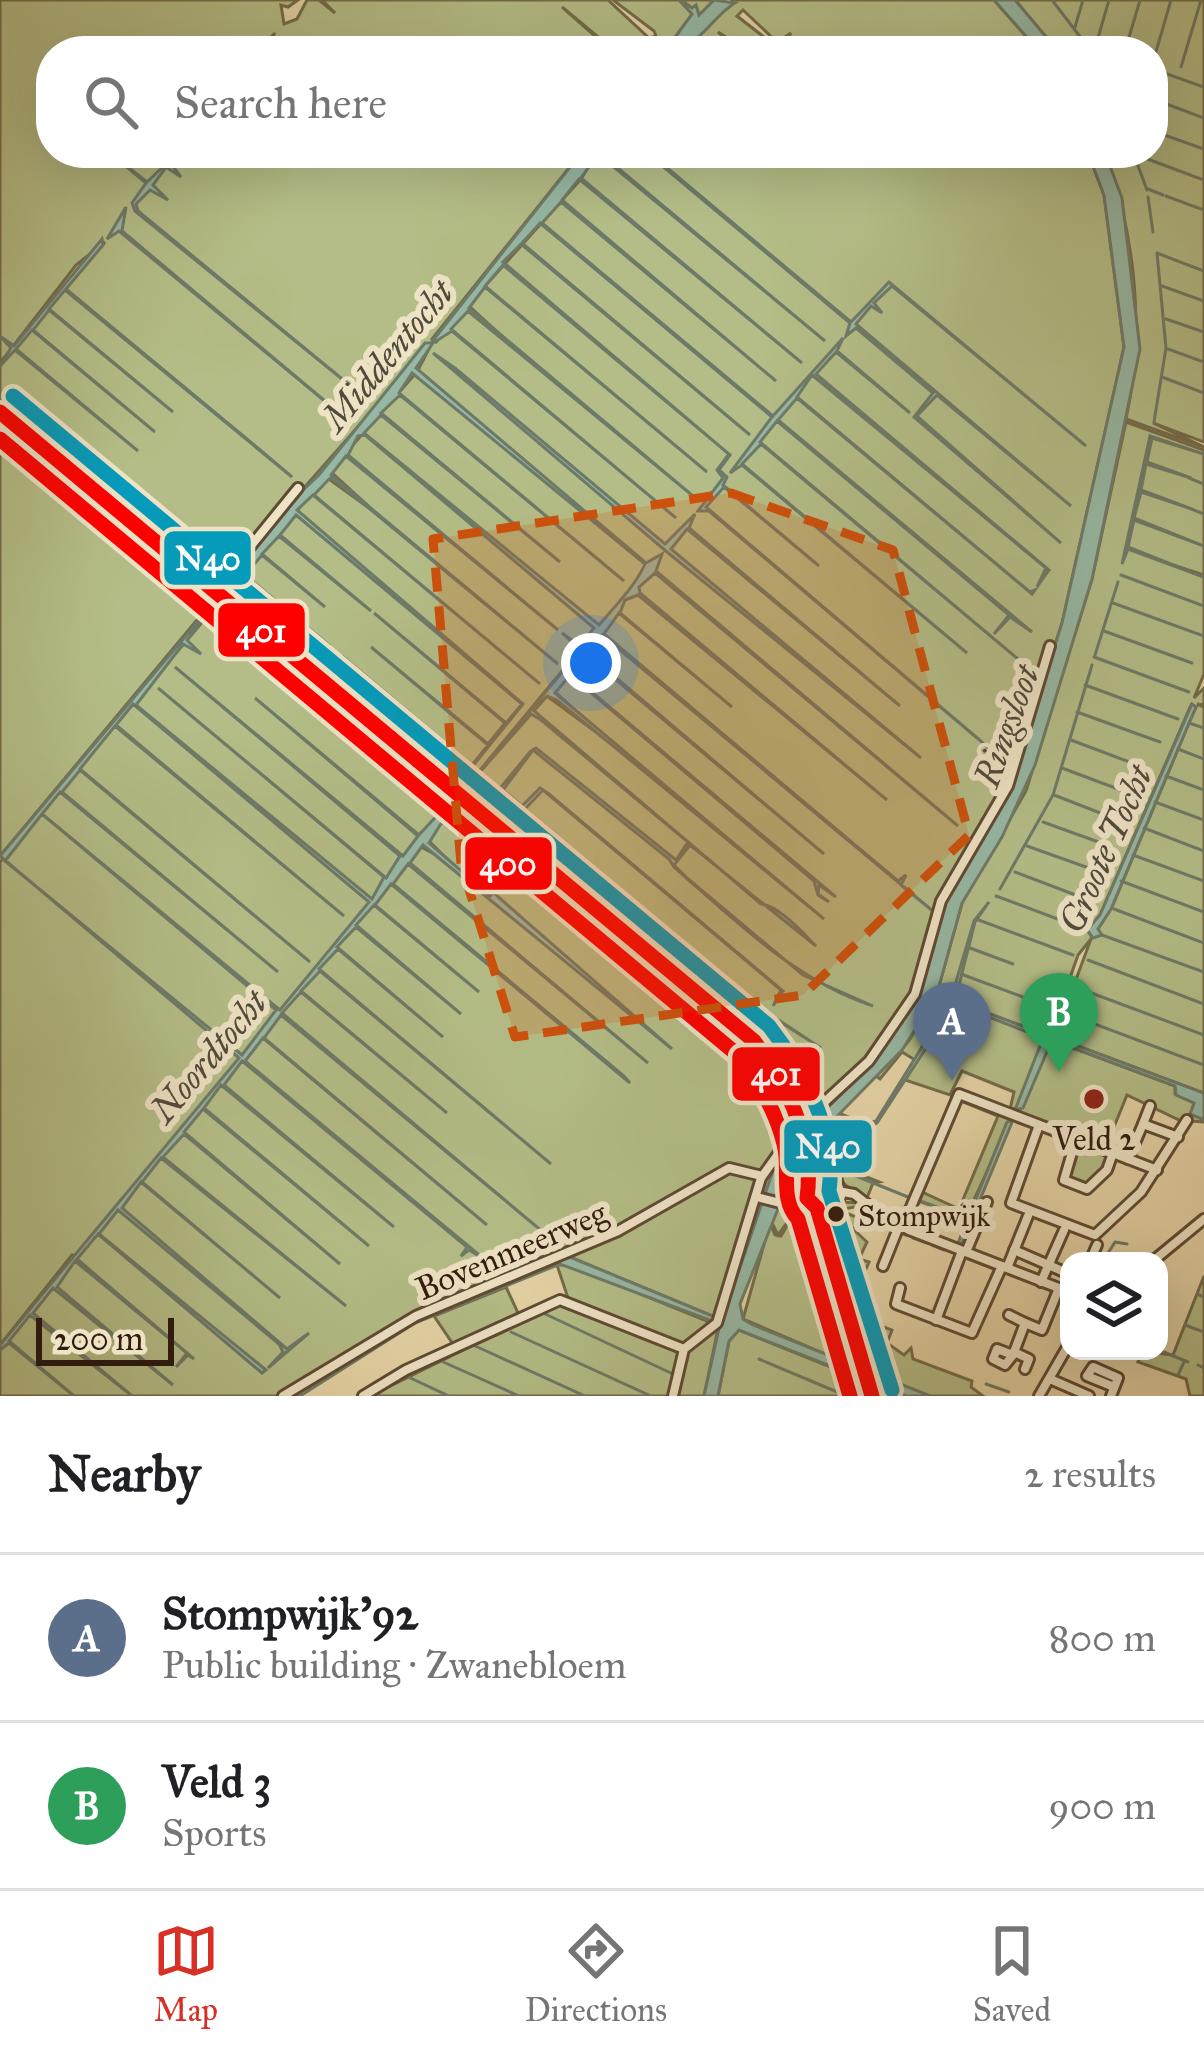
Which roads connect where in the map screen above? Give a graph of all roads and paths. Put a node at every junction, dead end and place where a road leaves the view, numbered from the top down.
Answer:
1 (0, 412) edge
2 (298, 488) dead end
3 (215, 590) junction
4 (1050, 646) dead end
5 (1150, 1106) dead end
6 (1186, 1120) dead end
7 (1142, 1124) junction
8 (1039, 1125) junction
9 (1178, 1137) junction
10 (1076, 1139) junction
11 (802, 1144) junction
12 (1113, 1153) junction
13 (1127, 1159) junction
14 (1156, 1169) junction
15 (762, 1175) junction
16 (759, 1197) junction
17 (822, 1197) junction
18 (987, 1202) dead end
19 (1028, 1216) dead end
20 (1204, 1220) edge
21 (898, 1226) junction
22 (1064, 1230) dead end
23 (1096, 1245) dead end
24 (1014, 1250) junction
25 (964, 1252) junction
26 (1093, 1252) edge
27 (1165, 1252) edge
28 (1048, 1264) junction
29 (883, 1266) dead end
30 (1004, 1267) junction
31 (1060, 1270) edge
32 (1041, 1282) junction
33 (900, 1288) dead end
34 (1060, 1289) edge
35 (1060, 1297) edge
36 (1009, 1315) dead end
37 (936, 1319) junction
38 (1025, 1323) junction
39 (684, 1349) junction
40 (1062, 1360) edge
41 (1025, 1370) dead end
42 (1053, 1381) junction
43 (858, 1384) dead end
44 (868, 1395) edge
45 (283, 1396) edge
46 (363, 1396) edge
47 (673, 1396) edge
48 (1040, 1396) edge
49 (1089, 1396) edge

1 - 3 main road
2 - 3 street
3 - 11 main road
4 - 11 street
5 - 7 street
6 - 9 street
7 - 9 street
7 - 13 street
8 - 10 street
8 - 14 street
8 - 21 street
9 - 14 street
10 - 12 street
10 - 12 street
11 - 15 street
11 - 17 main road
11 - 17 street
12 - 13 street
13 - 14 street
15 - 16 street
15 - 45 street, Bovenmeerweg
16 - 17 street
16 - 39 street
17 - 21 street
17 - 44 main road
18 - 25 street
19 - 24 street
20 - 27 street
21 - 25 street
21 - 29 street
22 - 28 street
23 - 26 street
24 - 28 street
24 - 30 street
25 - 30 street
25 - 37 street
28 - 31 street
28 - 32 street
30 - 32 street
30 - 37 street
32 - 34 street
33 - 37 street
35 - 38 street
36 - 38 street
38 - 41 street
39 - 46 street
39 - 47 street
40 - 42 street
42 - 48 street
42 - 49 street
43 - 44 street

